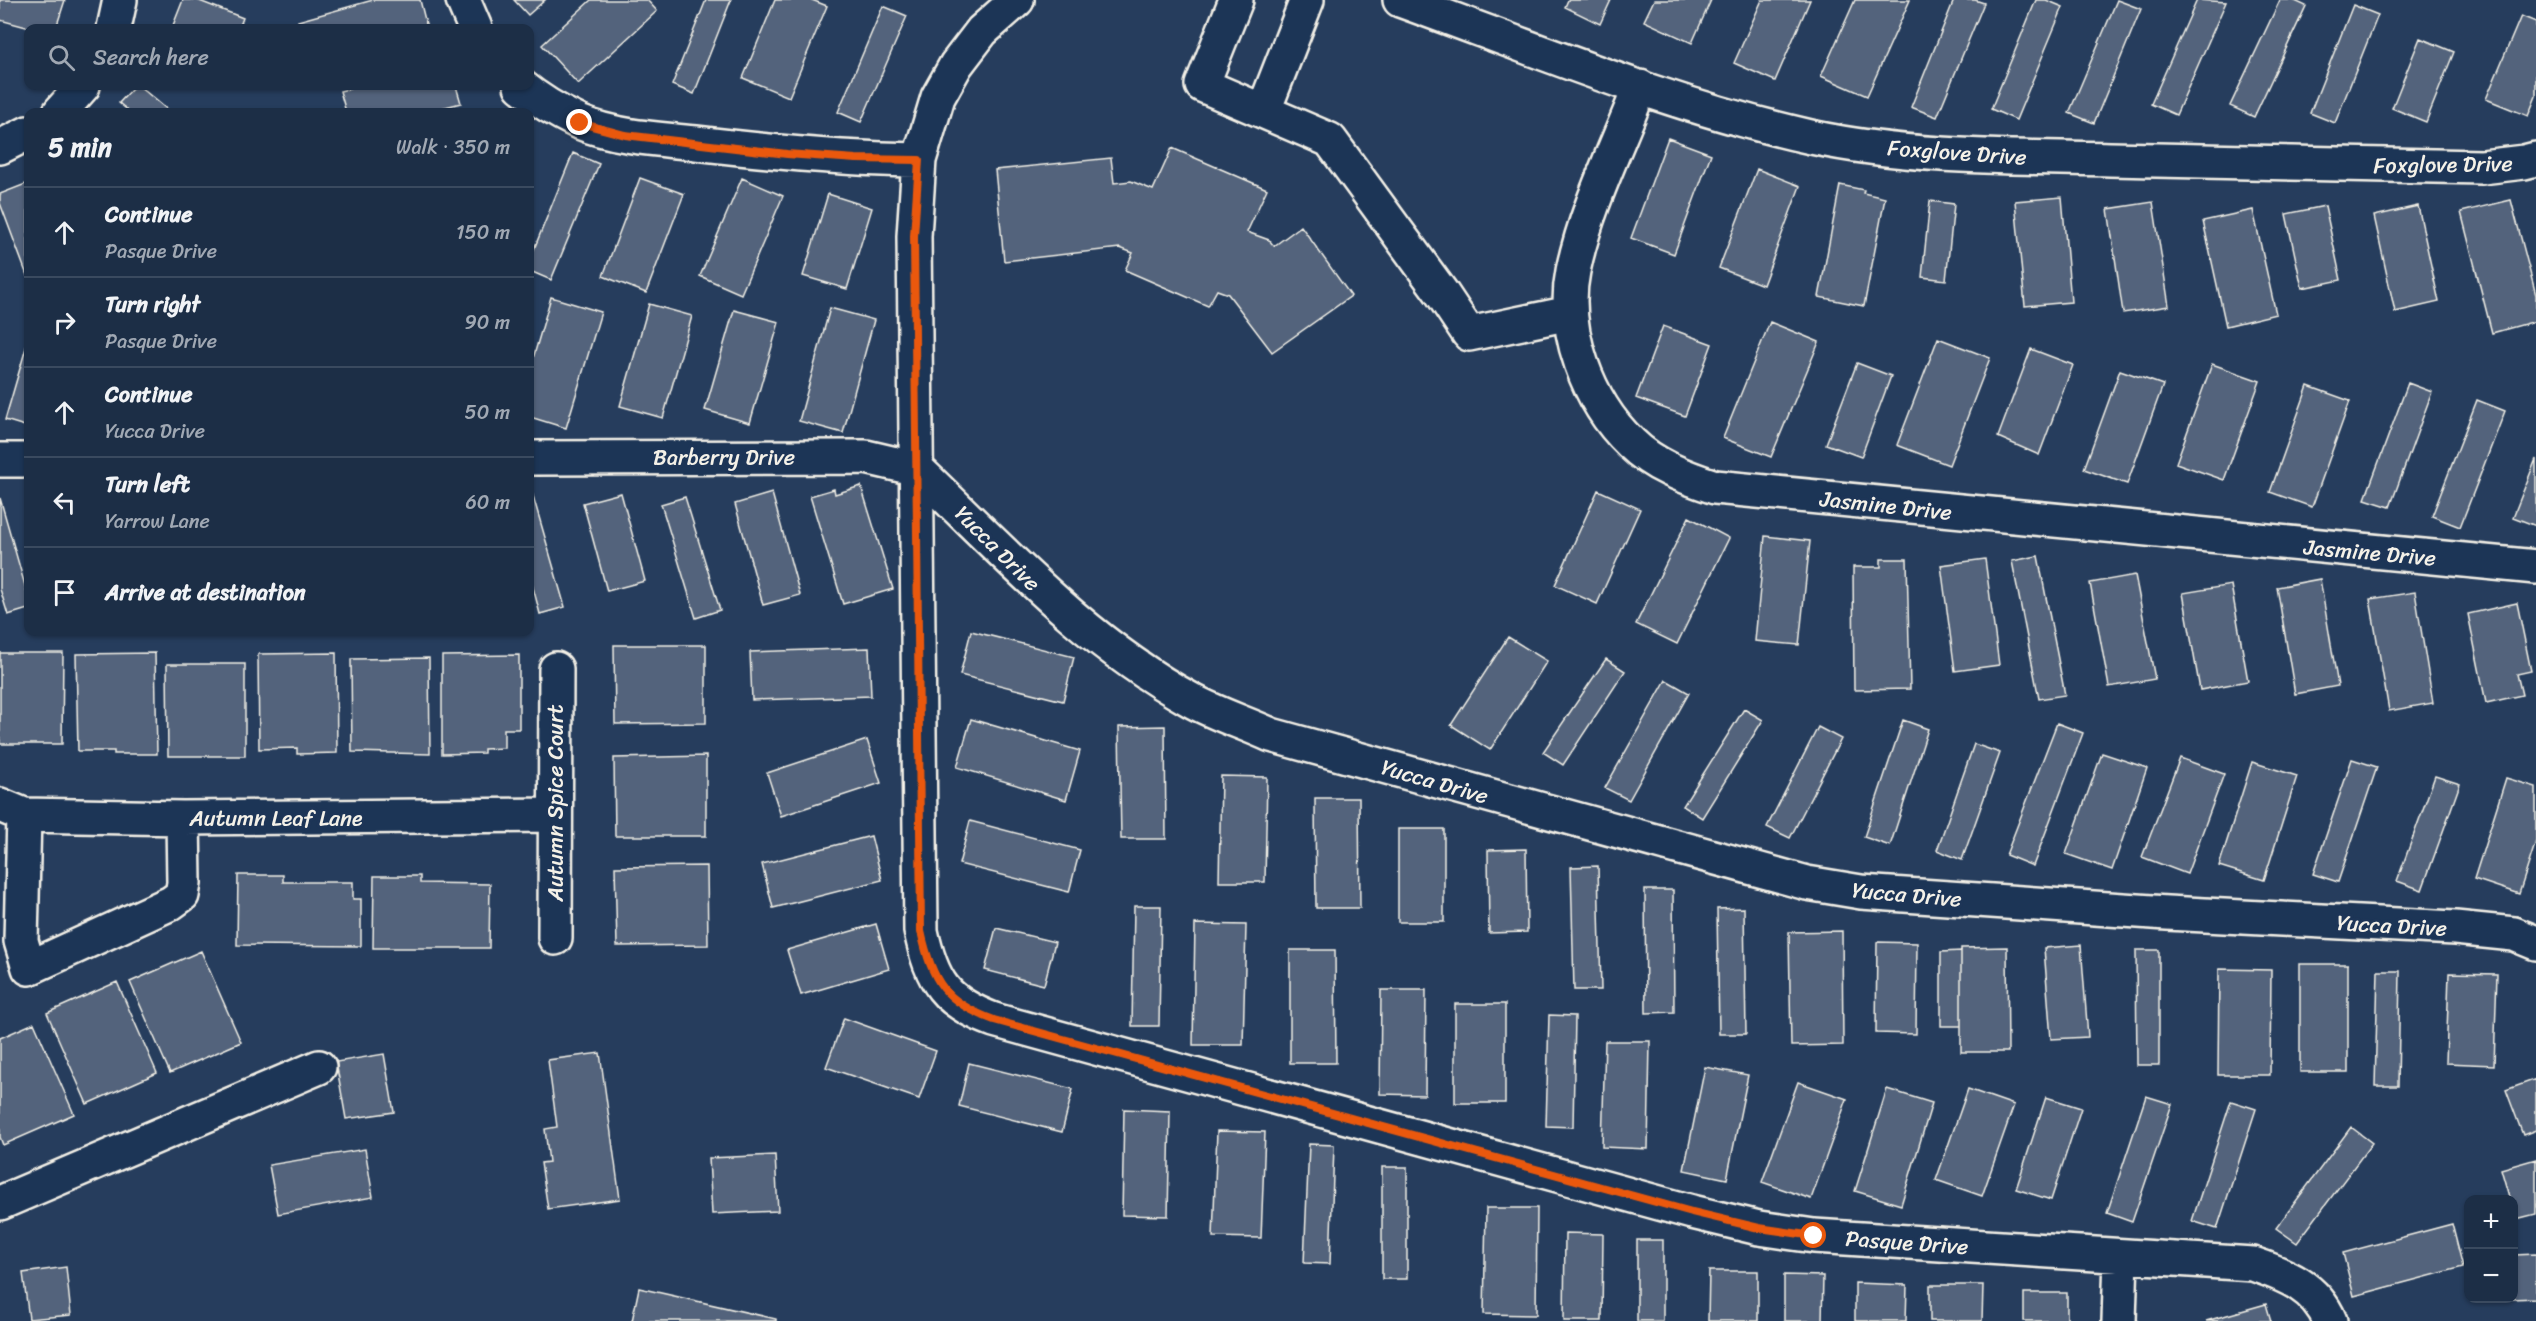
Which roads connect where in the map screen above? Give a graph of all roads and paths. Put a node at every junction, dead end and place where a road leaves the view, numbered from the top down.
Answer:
1 (120, 0) edge
2 (463, 0) edge
3 (1017, 0) edge
4 (1236, 0) edge
5 (1307, 0) edge
6 (1400, 0) edge
7 (115, 24) edge
8 (474, 24) edge
9 (1640, 87) junction
10 (79, 90) edge
11 (526, 90) edge
12 (64, 108) edge
13 (1264, 110) junction
14 (24, 135) edge
15 (0, 147) edge
16 (2536, 159) edge
17 (919, 160) junction
18 (1570, 313) junction
19 (534, 458) edge
20 (0, 460) edge
21 (24, 460) edge
22 (917, 469) junction
23 (2536, 567) edge
24 (556, 669) dead end
25 (12, 810) edge
26 (555, 815) junction
27 (183, 818) junction
28 (555, 938) dead end
29 (2536, 942) edge
30 (319, 1067) dead end
31 (0, 1203) edge
32 (2121, 1256) junction
33 (2119, 1321) edge
34 (2330, 1321) edge

1 - 7 street
2 - 8 street
3 - 17 street
4 - 13 street
5 - 13 street
6 - 9 street, Foxglove Drive
9 - 16 street, Foxglove Drive
9 - 18 street, Jasmine Drive
10 - 12 street
11 - 17 street
13 - 18 street
14 - 15 street
17 - 22 street
18 - 23 street, Jasmine Drive
19 - 22 street, Barberry Drive
20 - 21 street
22 - 29 street, Yucca Drive
22 - 32 street, Pasque Drive
24 - 26 street, Autumn Spice Court
25 - 27 street, Autumn Leaf Lane
25 - 27 street
26 - 27 street, Autumn Leaf Lane
26 - 28 street, Autumn Spice Court
30 - 31 street
32 - 33 street
32 - 34 street, Pasque Drive

